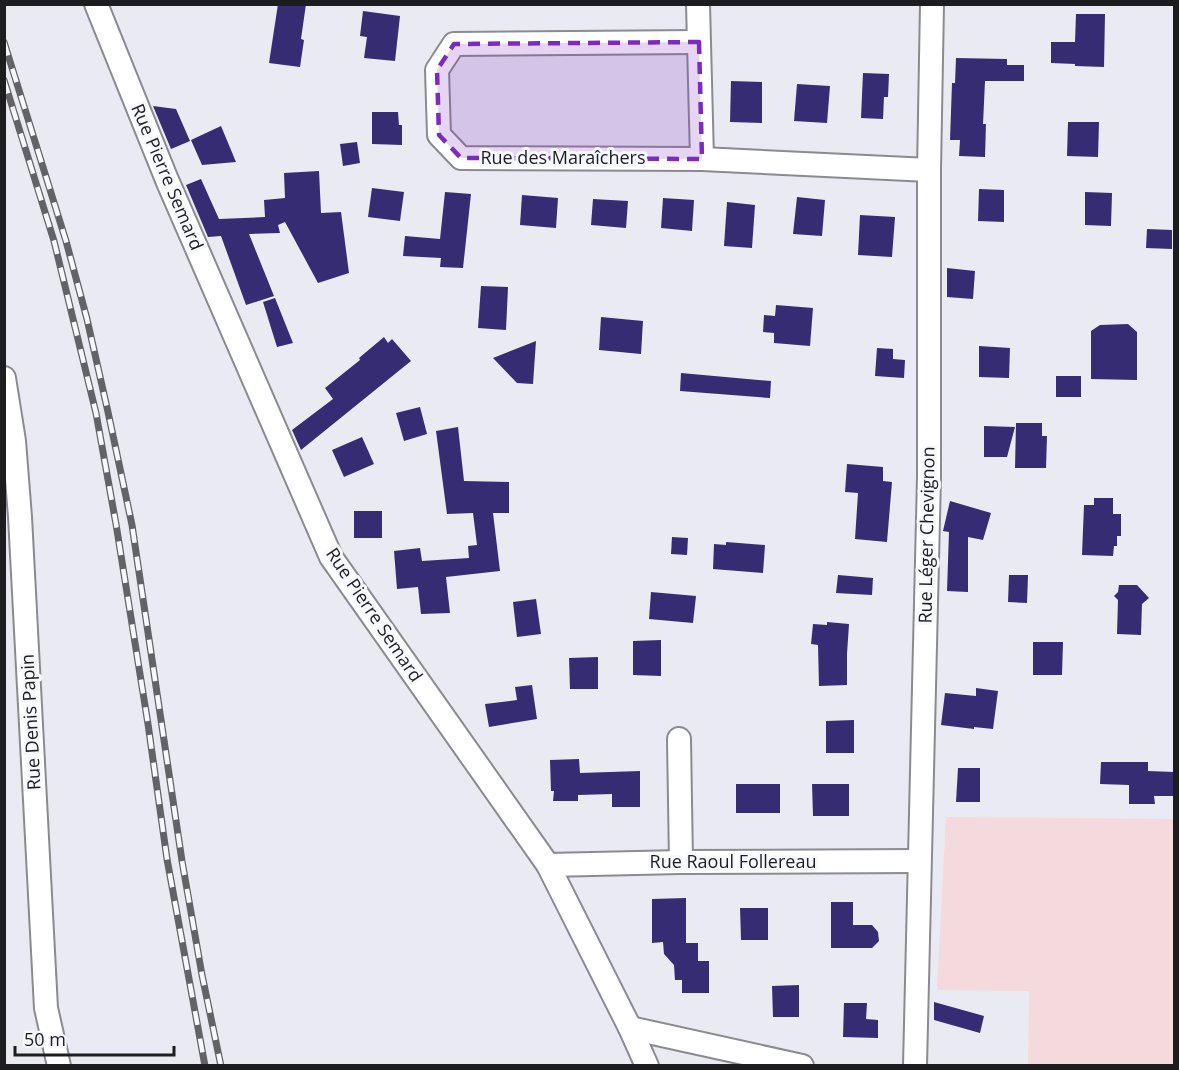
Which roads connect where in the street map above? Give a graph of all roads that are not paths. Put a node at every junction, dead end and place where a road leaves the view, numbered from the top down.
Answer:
1 (96, 4) edge
2 (698, 4) edge
3 (932, 4) edge
4 (699, 42) junction
5 (702, 159) junction
6 (929, 170) junction
7 (4, 378) edge
8 (15, 589) edge
9 (679, 739) dead end
10 (919, 861) junction
11 (681, 862) junction
12 (548, 865) junction
13 (630, 1028) junction
14 (59, 1065) edge
15 (647, 1065) edge
16 (802, 1065) edge
17 (915, 1065) edge

1 - 12 street, Rue Pierre Semard
2 - 4 street
3 - 6 street, Rue Léger Chevignon
4 - 5 street
4 - 5 street, Rue des Maraîchers
5 - 6 street, Rue des Maraîchers
6 - 10 street, Rue Léger Chevignon
7 - 8 street, Rue Denis Papin
8 - 14 street, Rue Denis Papin
9 - 11 street
10 - 11 street, Rue Raoul Follereau
10 - 17 street, Rue Léger Chevignon
11 - 12 street, Rue Raoul Follereau
12 - 13 street, Rue Pierre Semard
13 - 15 street, Rue Pierre Semard
13 - 16 street

